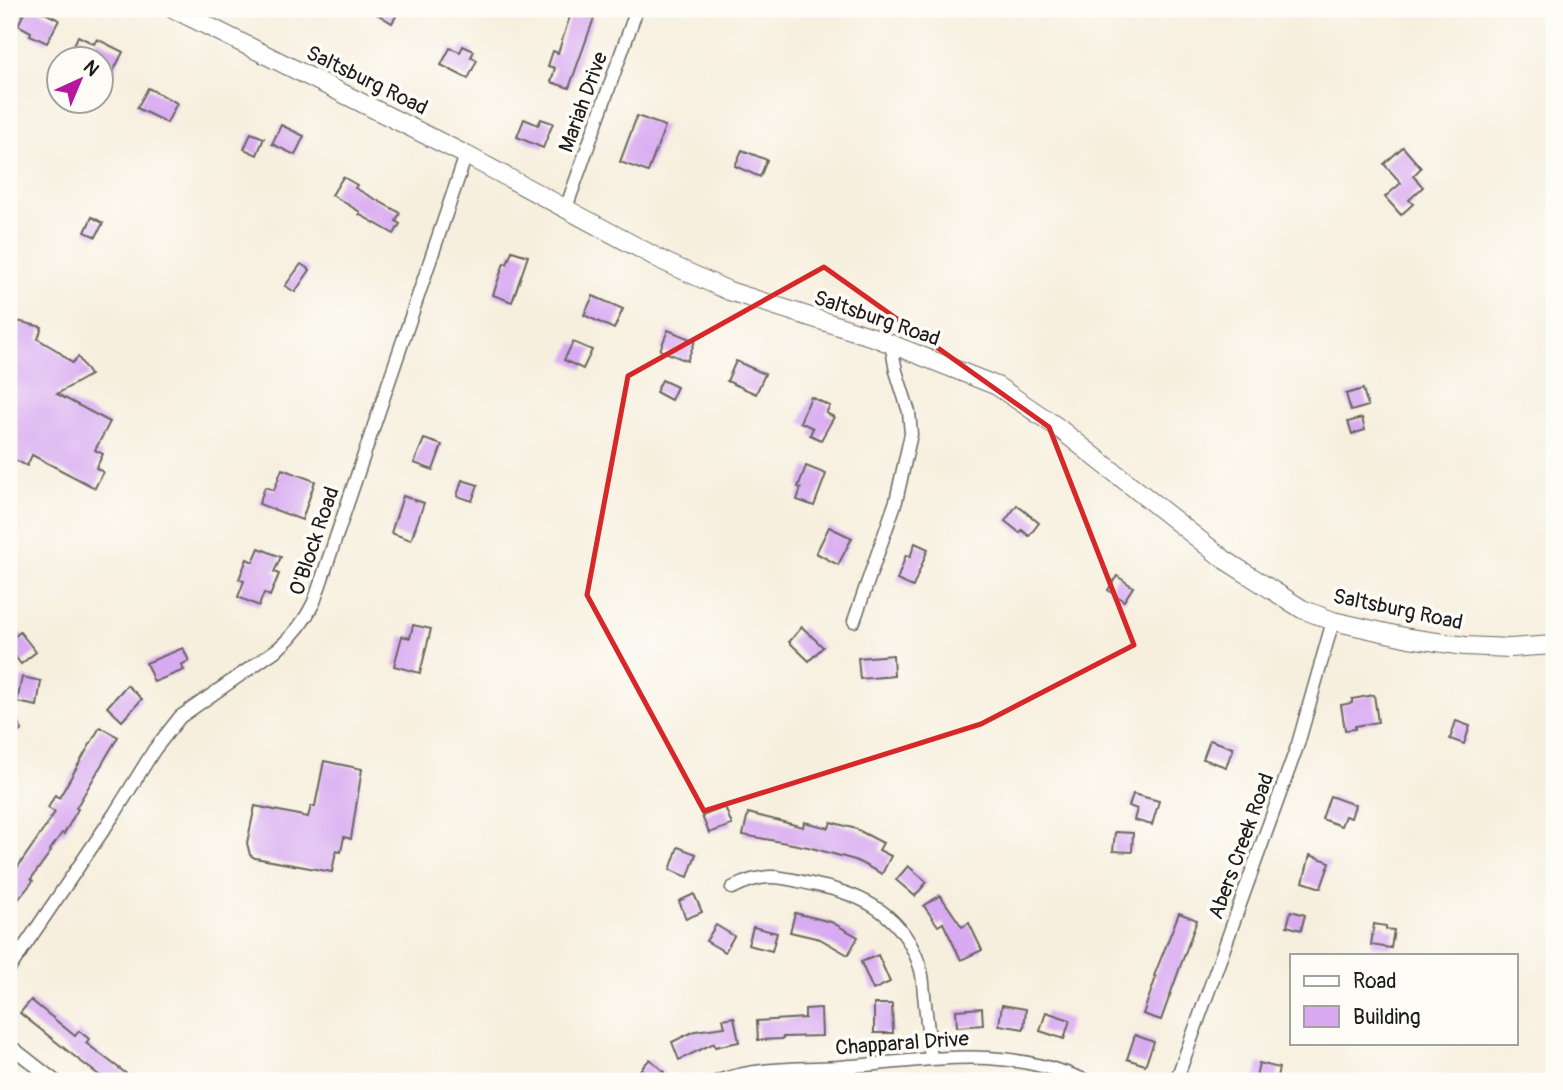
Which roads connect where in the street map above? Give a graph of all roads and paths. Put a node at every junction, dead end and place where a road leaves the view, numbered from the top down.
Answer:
1 (174, 9) edge
2 (637, 9) edge
3 (466, 155) junction
4 (566, 208) junction
5 (891, 344) junction
6 (853, 621) dead end
7 (1333, 621) junction
8 (1554, 645) edge
9 (732, 888) dead end
10 (9, 945) edge
11 (20, 954) junction
12 (9, 969) edge
13 (9, 1045) edge
14 (931, 1058) junction
15 (849, 1066) junction
16 (55, 1081) edge
17 (718, 1081) edge
18 (850, 1081) edge
19 (1087, 1081) edge
20 (1176, 1081) edge

1 - 3 main road, Saltsburg Road
2 - 4 street, Mariah Drive
3 - 4 main road, Saltsburg Road
3 - 11 street, O'Block Road
4 - 5 main road, Saltsburg Road
5 - 6 street
5 - 7 main road, Saltsburg Road
7 - 8 main road, Saltsburg Road
7 - 20 street, Abers Creek Road
9 - 14 street
10 - 11 street
11 - 12 street, O'Block Road
13 - 16 street
14 - 15 street, Chapparal Drive
14 - 19 street, Chapparal Drive
15 - 17 street, Chapparal Drive
15 - 18 street

